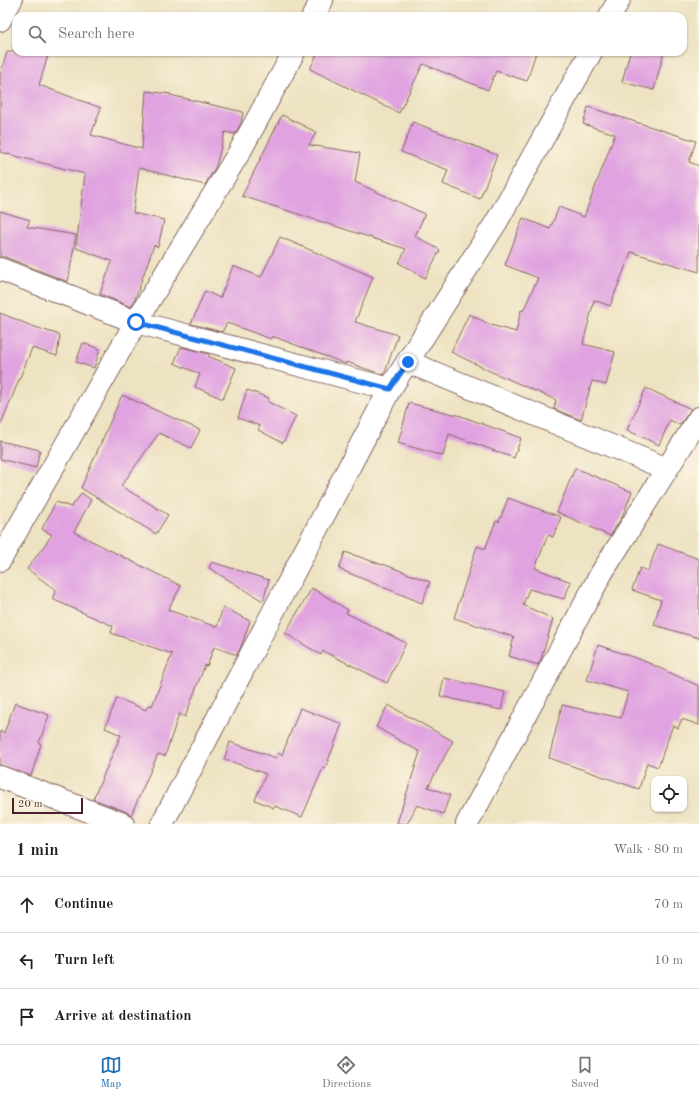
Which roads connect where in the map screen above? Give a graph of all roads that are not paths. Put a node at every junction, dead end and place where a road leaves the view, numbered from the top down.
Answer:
1 (11, 0) edge
2 (322, 0) edge
3 (619, 0) edge
4 (315, 12) edge
5 (612, 12) edge
6 (0, 20) edge
7 (292, 56) edge
8 (589, 56) edge
9 (0, 269) edge
10 (136, 322) junction
11 (408, 362) junction
12 (390, 389) junction
13 (699, 418) edge
14 (667, 469) junction
15 (0, 560) edge
16 (0, 777) edge
17 (123, 824) edge
18 (162, 824) edge
19 (467, 824) edge

1 - 6 street
2 - 4 street
3 - 5 street
7 - 10 street
8 - 11 street
9 - 10 street
10 - 12 street
10 - 15 street
11 - 12 street
11 - 14 street
12 - 18 street
13 - 14 street
14 - 19 street
16 - 17 street

